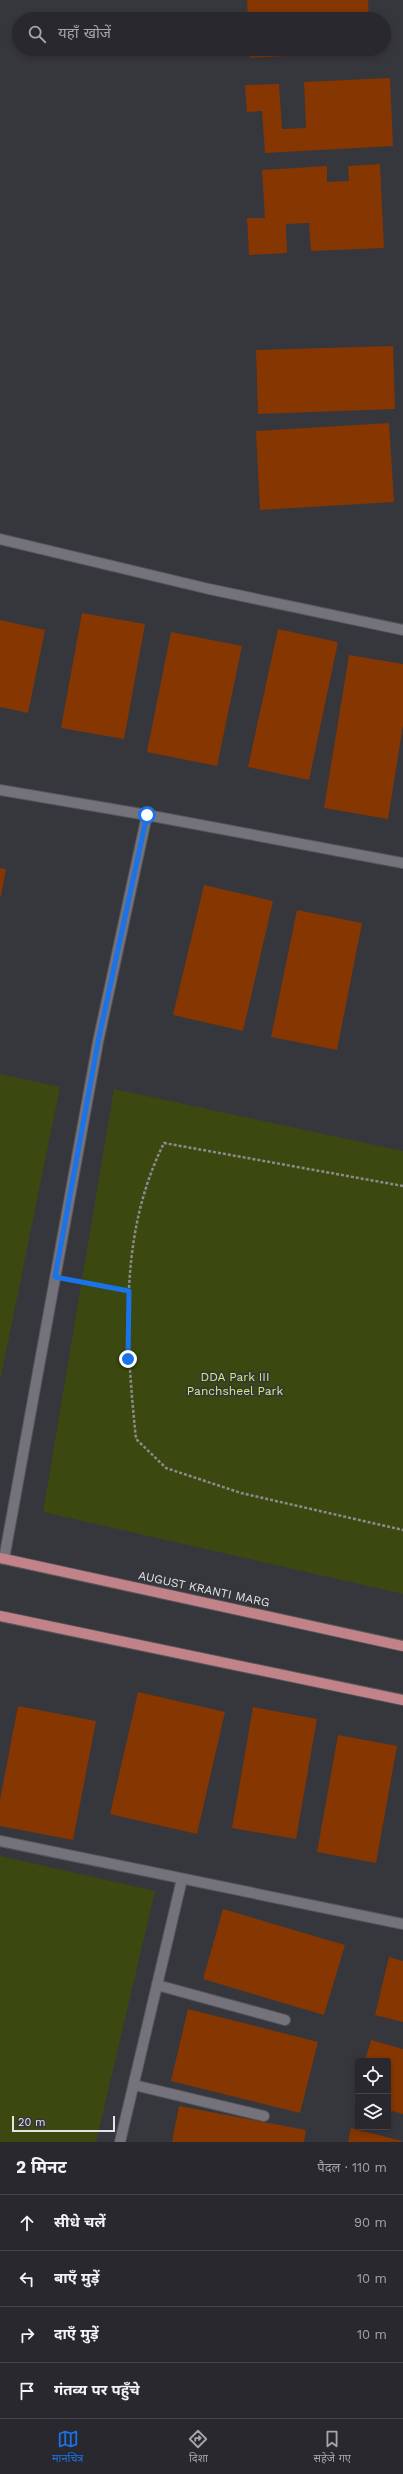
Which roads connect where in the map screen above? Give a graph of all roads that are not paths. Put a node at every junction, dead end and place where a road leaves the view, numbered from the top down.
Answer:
1 (0, 539) edge
2 (403, 630) edge
3 (0, 790) edge
4 (147, 815) junction
5 (403, 863) edge
6 (2, 1558) edge
7 (0, 1616) edge
8 (403, 1646) edge
9 (403, 1700) edge
10 (0, 1841) edge
11 (182, 1879) junction
12 (403, 1924) edge
13 (157, 1985) junction
14 (285, 2020) dead end
15 (134, 2085) junction
16 (264, 2116) dead end
17 (120, 2142) edge

1 - 2 street
3 - 4 street
4 - 5 street
4 - 6 street
6 - 8 main road, AUGUST KRANTI MARG
7 - 9 main road
10 - 11 street
11 - 12 street
11 - 13 street
13 - 14 street
13 - 15 street
15 - 16 street
15 - 17 street

